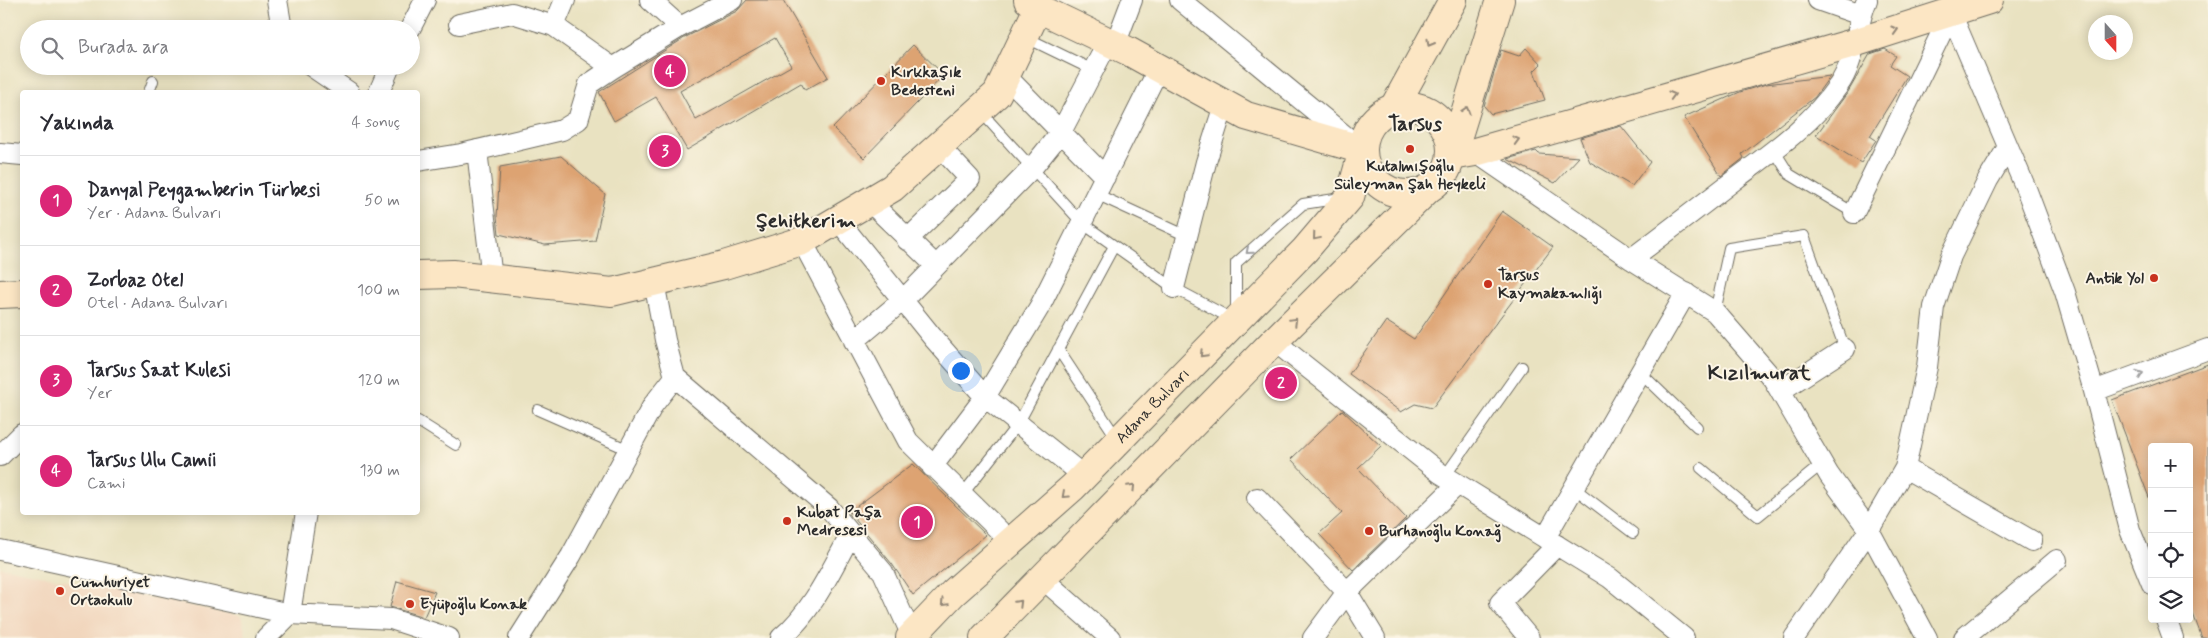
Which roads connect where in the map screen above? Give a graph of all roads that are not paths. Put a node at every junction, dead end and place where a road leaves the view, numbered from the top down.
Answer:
1 (276, 0) edge
2 (425, 0) edge
3 (565, 0) edge
4 (650, 0) edge
5 (732, 0) edge
6 (1180, 0) edge
7 (1453, 0) edge
8 (1500, 0) edge
9 (1818, 0) edge
10 (1989, 0) edge
11 (1129, 1) edge
12 (1036, 3) edge
13 (1864, 7) edge
14 (1204, 8) edge
15 (1951, 13) junction
16 (280, 20) edge
17 (415, 20) edge
18 (460, 24) dead end
19 (554, 26) junction
20 (680, 27) junction
21 (1025, 37) junction
22 (1857, 42) junction
23 (1111, 43) junction
24 (612, 68) junction
25 (1159, 68) junction
26 (1093, 70) junction
27 (324, 75) edge
28 (386, 75) edge
29 (1006, 76) junction
30 (153, 81) dead end
31 (150, 90) edge
32 (345, 90) edge
33 (380, 90) edge
34 (1224, 104) junction
35 (1392, 109) junction
36 (979, 110) junction
37 (1061, 132) junction
38 (939, 146) junction
39 (2008, 147) junction
40 (477, 150) junction
41 (1363, 150) junction
42 (1774, 150) junction
43 (0, 153) edge
44 (1463, 154) junction
45 (20, 155) edge
46 (420, 161) edge
47 (1032, 168) junction
48 (1105, 177) junction
49 (1427, 190) junction
50 (1096, 194) junction
51 (1350, 197) junction
52 (869, 201) junction
53 (1854, 213) joint
54 (838, 220) junction
55 (1082, 223) junction
56 (1187, 236) junction
57 (907, 240) junction
58 (802, 242) junction
59 (1114, 246) junction
60 (1631, 259) junction
61 (936, 266) junction
62 (420, 275) edge
63 (492, 279) junction
64 (654, 282) junction
65 (1174, 288) junction
66 (20, 293) edge
67 (1686, 293) junction
68 (0, 294) edge
69 (903, 300) junction
70 (1715, 312) junction
71 (1236, 321) junction
72 (854, 341) junction
73 (1274, 341) junction
74 (1058, 349) junction
75 (1845, 349) joint
76 (2208, 349) edge
77 (1522, 367) dead end
78 (1640, 372) junction
79 (675, 376) junction
80 (1780, 391) junction
81 (2094, 391) junction
82 (985, 397) junction
83 (538, 410) dead end
84 (420, 422) edge
85 (1018, 424) junction
86 (1697, 427) dead end
87 (20, 436) edge
88 (1118, 441) junction
89 (456, 445) dead end
90 (629, 450) junction
91 (0, 456) edge
92 (1822, 464) junction
93 (932, 467) junction
94 (1701, 468) dead end
95 (1904, 468) junction
96 (1084, 476) junction
97 (1452, 480) junction
98 (1574, 488) junction
99 (962, 495) junction
100 (1257, 498) dead end
101 (306, 515) edge
102 (1868, 530) junction
103 (1633, 533) dead end
104 (851, 534) junction
105 (2032, 541) dead end
106 (1011, 542) junction
107 (1551, 542) junction
108 (0, 550) edge
109 (2057, 560) dead end
110 (2150, 578) edge
111 (1043, 579) junction
112 (1347, 592) junction
113 (290, 614) junction
114 (2167, 623) edge
115 (921, 634) edge
116 (274, 636) edge
117 (1924, 636) edge
118 (449, 638) edge
119 (520, 638) edge
120 (781, 638) edge
121 (984, 638) edge
122 (1110, 638) edge
123 (1313, 638) edge
124 (1375, 638) edge
125 (1528, 638) edge
126 (1684, 638) edge
127 (1794, 638) edge
128 (1964, 638) edge
129 (2173, 638) edge

1 - 16 street
2 - 17 street
3 - 19 street
4 - 20 street
5 - 20 street
6 - 14 street
7 -> 35 main road
44 -> 8 main road
9 - 13 street
10 - 15 main road
11 - 23 street
12 - 21 main road
12 - 23 main road
13 - 22 street
14 - 41 street
22 -> 15 main road
15 - 39 street
15 - 53 street
18 - 19 street
19 - 24 street
20 - 24 street
21 - 26 lane
21 - 29 main road
22 - 42 street
44 -> 22 main road
23 - 25 main road
23 - 26 street
24 - 40 street
25 - 34 main road
25 - 48 street
26 - 37 street
27 - 32 street
28 - 33 street
29 - 36 main road
29 - 37 street
30 - 31 lane
34 - 41 main road
34 - 56 street
35 - 41 main road
35 - 44 main road
36 - 38 main road
36 - 47 lane
37 - 47 street
37 - 48 street
38 - 52 main road
38 - 57 street
39 - 81 street
39 - 95 street
40 - 46 street
40 - 63 street
41 - 49 main road
41 - 51 main road, Adana Bulvarı
42 - 53 lane
42 - 60 street
43 - 45 street
44 - 49 main road
44 - 60 street
47 - 55 lane
47 - 61 street
48 - 50 street
73 -> 49 main road
50 - 55 street
50 - 56 lane
51 -> 71 main road, Adana Bulvarı
51 -> 71 lane
52 - 54 main road
52 - 57 street
54 - 58 main road
54 - 69 street
55 - 59 lane
55 - 82 street
56 - 65 street
57 - 61 street
58 - 64 main road
58 - 72 street
59 - 65 lane
59 - 74 lane
60 - 67 street
61 - 69 street
62 - 63 main road
63 - 64 main road
64 - 79 street
65 - 71 lane
66 - 68 main road
67 - 70 street
67 - 78 street
69 - 72 street
69 - 82 street
70 - 75 lane
70 - 80 street
71 -> 88 main road, Adana Bulvarı
72 - 93 street
73 - 97 street
111 -> 73 main road
74 - 85 lane
74 - 88 lane
75 - 80 street
81 -> 76 street
77 - 97 lane
78 - 86 lane
78 - 98 street
79 - 90 street
79 - 104 street
80 - 92 street
81 - 110 street
82 - 85 street
82 - 93 street
83 - 90 lane
84 - 89 lane
85 - 96 street
85 - 99 lane
87 - 91 street
88 - 96 main road, Adana Bulvarı
90 - 119 street
92 - 94 lane
92 - 102 street
93 - 99 street
95 - 102 street
95 - 105 street
96 -> 106 main road, Adana Bulvarı
97 - 107 street
97 - 112 street
98 - 103 lane
98 - 107 street
99 - 106 street
100 - 112 street
101 - 113 street
102 - 117 street
102 - 127 street
104 - 115 street
104 - 120 street
106 -> 115 main road, Adana Bulvarı
107 - 125 street
107 - 126 street
108 - 113 street
109 - 128 street
121 -> 111 main road
111 - 122 street
112 - 123 street
112 - 124 street
113 - 116 street
113 - 118 street
114 - 129 street

